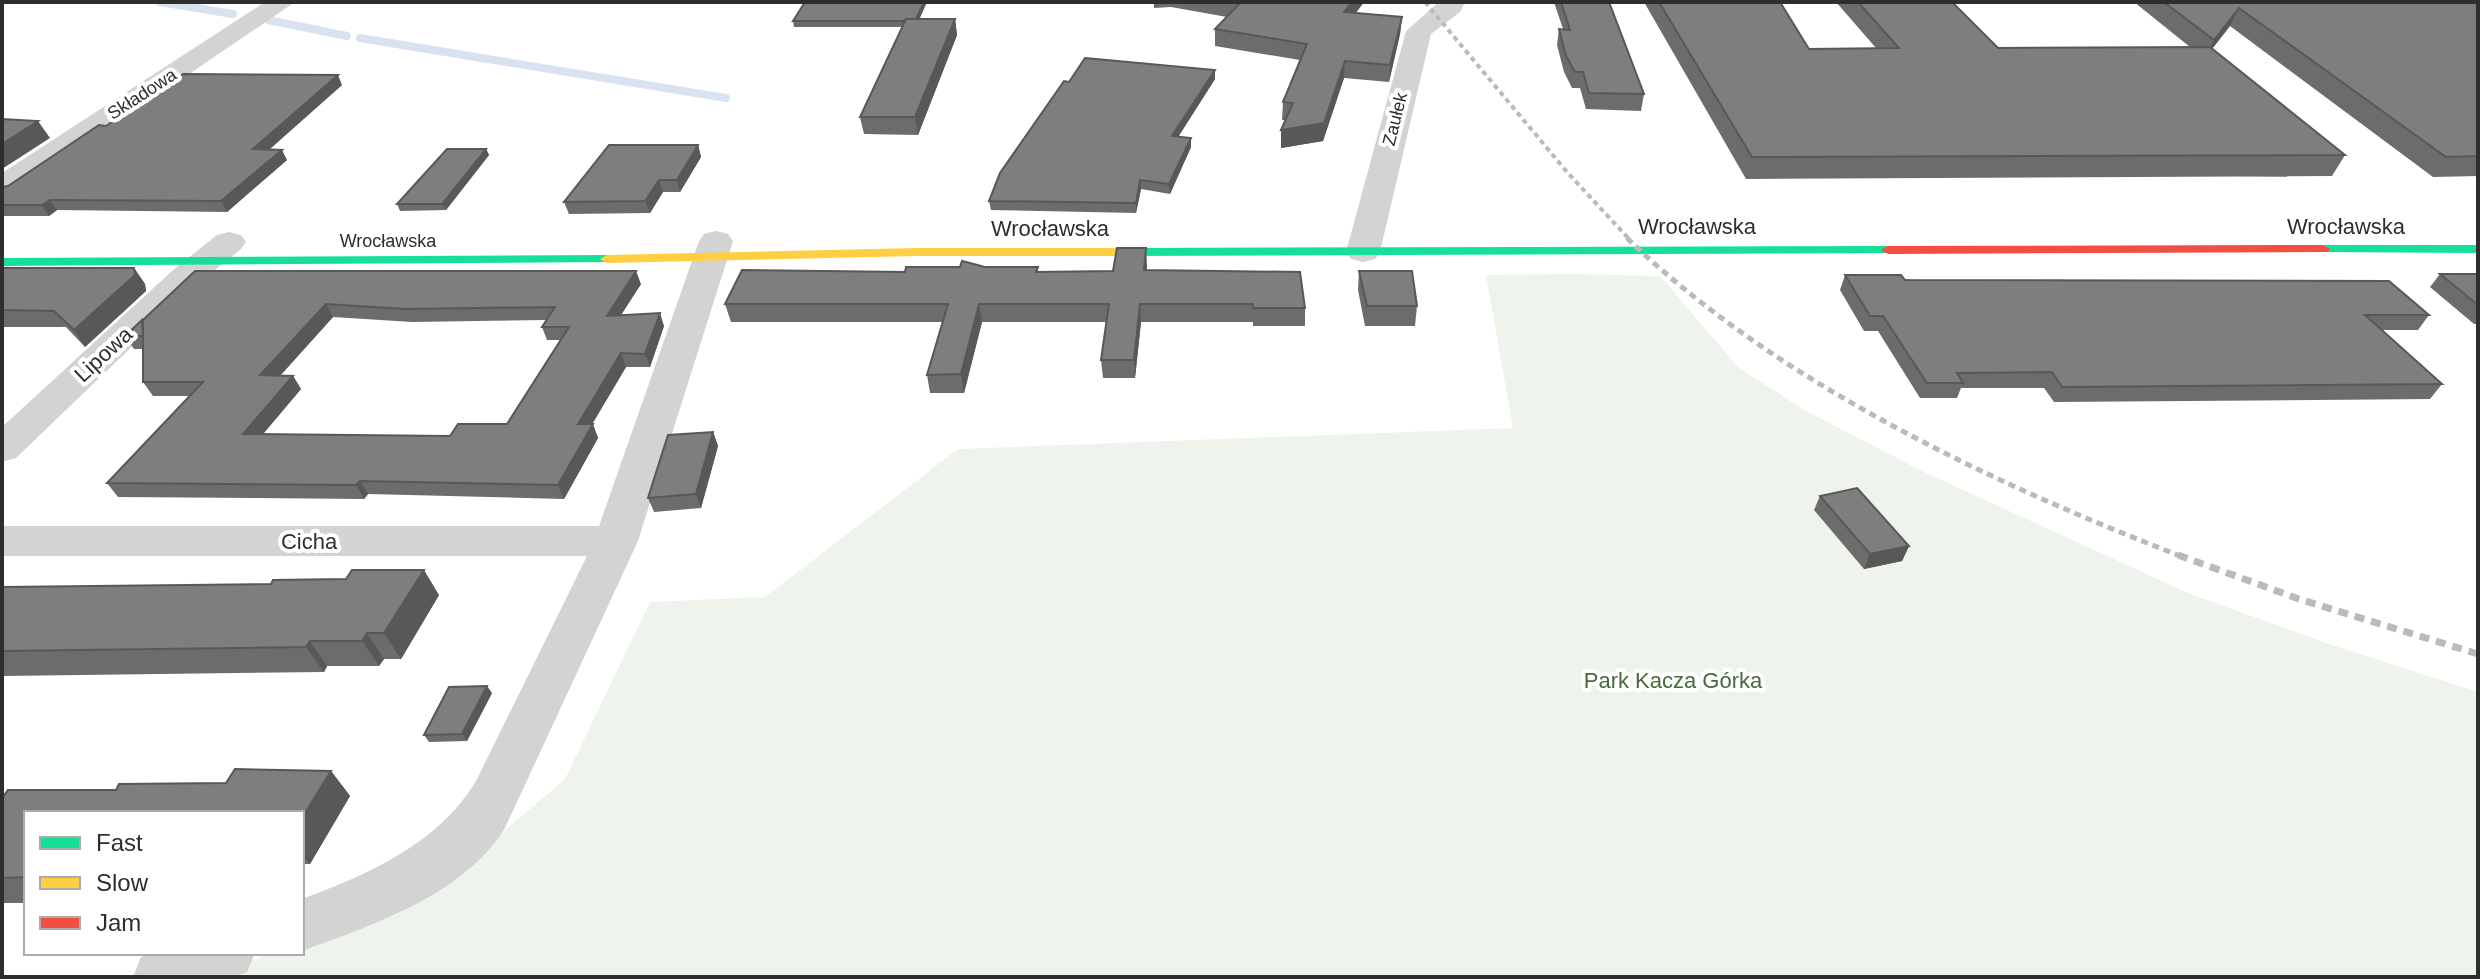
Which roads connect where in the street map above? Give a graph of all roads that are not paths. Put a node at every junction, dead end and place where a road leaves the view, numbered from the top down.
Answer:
1 (282, 2) edge
2 (1452, 2) edge
3 (2, 187) edge
4 (211, 248) junction
5 (2478, 249) edge
6 (712, 250) junction
7 (1363, 252) junction
8 (2, 262) edge
9 (2, 449) edge
10 (2, 541) edge
11 (616, 541) junction
12 (304, 924) edge
13 (221, 955) edge
14 (162, 977) edge

1 - 3 street, Składowa
2 - 7 street, Zaułek
4 - 6 street, Wrocławska
4 - 6 street, Wrocławska
4 - 8 street, Wrocławska
4 - 9 street, Lipowa
5 - 7 street, Wrocławska
6 - 7 street, Wrocławska
6 - 11 street
10 - 11 street, Cicha
11 - 12 street
13 - 14 street

